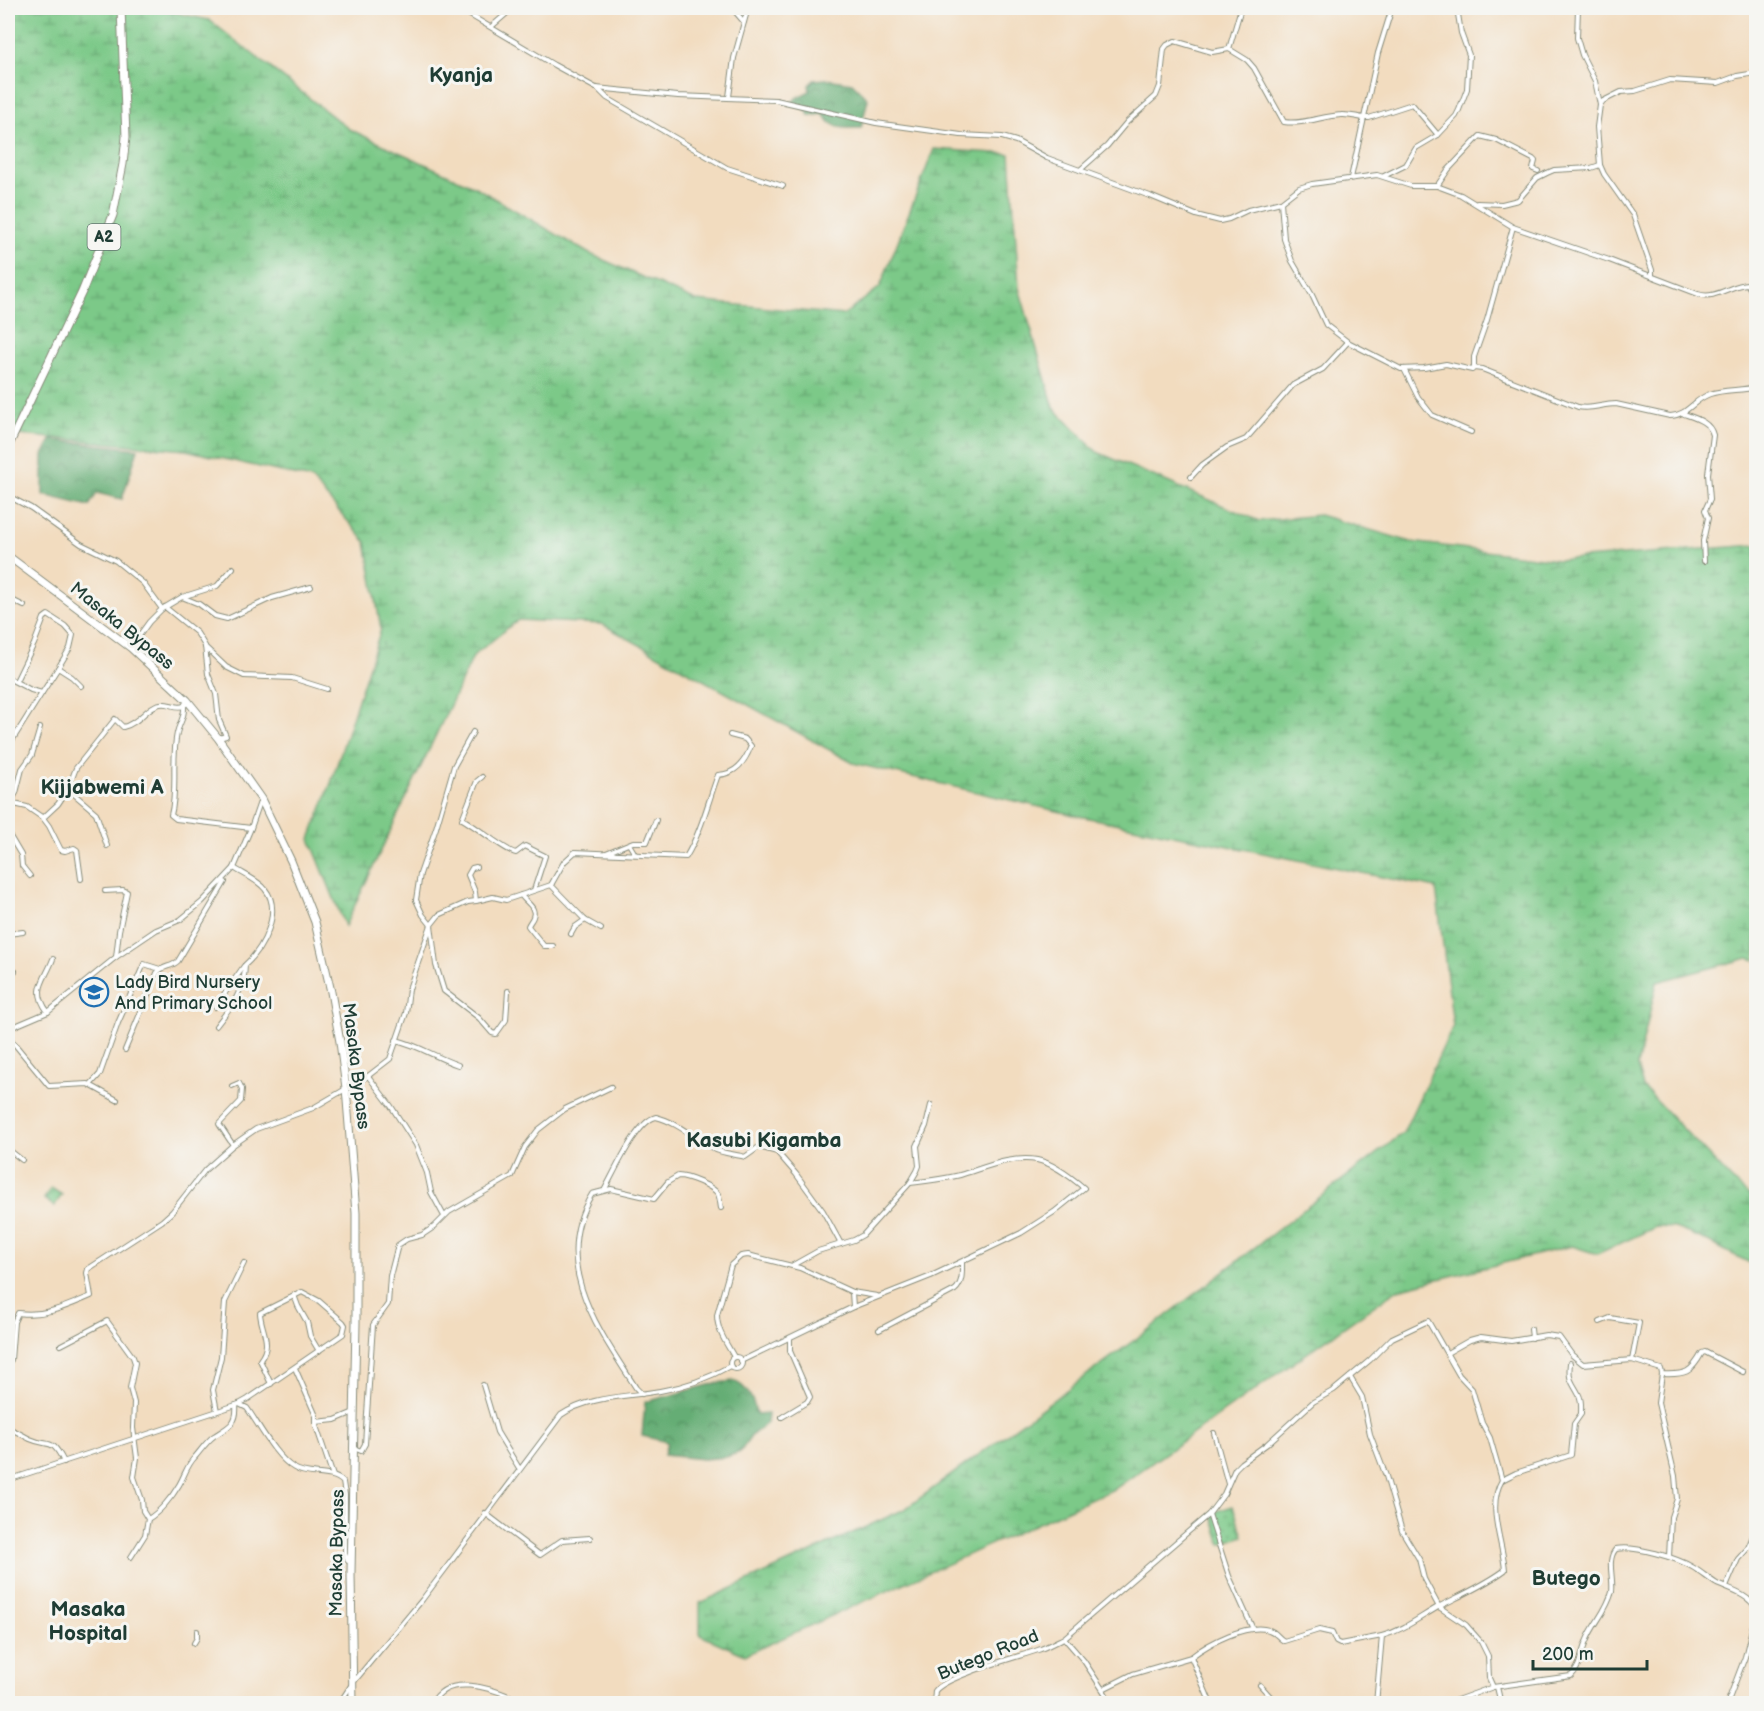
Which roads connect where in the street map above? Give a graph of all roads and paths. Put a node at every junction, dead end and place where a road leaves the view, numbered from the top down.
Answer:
1 (121, 8) edge
2 (458, 8) edge
3 (513, 8) edge
4 (732, 8) edge
5 (748, 8) edge
6 (1241, 8) edge
7 (1392, 8) edge
8 (1457, 8) edge
9 (1578, 8) edge
10 (744, 22) junction
11 (491, 27) junction
12 (1229, 49) junction
13 (1756, 73) edge
14 (596, 88) junction
15 (729, 98) junction
16 (1601, 102) junction
17 (1363, 119) junction
18 (1438, 135) junction
19 (1600, 165) junction
20 (1080, 170) junction
21 (1538, 171) dead end
22 (1383, 176) junction
23 (1351, 178) junction
24 (783, 186) dead end
25 (1437, 186) junction
26 (1281, 202) junction
27 (1476, 203) junction
28 (1514, 227) junction
29 (1652, 277) junction
30 (1756, 297) edge
31 (1343, 338) junction
32 (1348, 342) junction
33 (1338, 351) junction
34 (1474, 368) junction
35 (1404, 369) junction
36 (1756, 387) edge
37 (1684, 414) junction
38 (1471, 432) dead end
39 (8, 447) edge
40 (1191, 477) dead end
41 (8, 496) edge
42 (8, 556) edge
43 (1704, 561) dead end
44 (233, 568) dead end
45 (311, 586) dead end
46 (182, 597) junction
47 (8, 598) edge
48 (24, 606) dead end
49 (163, 608) junction
50 (205, 646) junction
51 (130, 648) junction
52 (58, 668) junction
53 (8, 678) edge
54 (16, 681) junction
55 (81, 686) dead end
56 (327, 689) dead end
57 (42, 693) junction
58 (185, 703) junction
59 (40, 728) dead end
60 (473, 732) dead end
61 (730, 735) dead end
62 (218, 738) junction
63 (8, 747) edge
64 (482, 777) dead end
65 (68, 789) junction
66 (261, 799) junction
67 (9, 805) edge
68 (43, 818) junction
69 (656, 820) dead end
70 (251, 828) junction
71 (8, 833) edge
72 (629, 844) junction
73 (107, 846) dead end
74 (605, 853) junction
75 (635, 854) junction
76 (234, 867) junction
77 (476, 867) dead end
78 (30, 876) dead end
79 (81, 879) dead end
80 (551, 885) junction
81 (105, 891) dead end
82 (533, 891) junction
83 (521, 895) junction
84 (476, 901) junction
85 (585, 920) junction
86 (431, 926) junction
87 (602, 929) dead end
88 (23, 932) dead end
89 (8, 934) edge
90 (571, 934) dead end
91 (553, 946) dead end
92 (116, 957) junction
93 (53, 958) dead end
94 (245, 965) junction
95 (8, 967) edge
96 (160, 969) junction
97 (15, 971) dead end
98 (508, 991) dead end
99 (215, 1007) dead end
100 (48, 1011) junction
101 (216, 1026) dead end
102 (8, 1029) edge
103 (8, 1036) edge
104 (396, 1040) junction
105 (125, 1050) dead end
106 (458, 1065) dead end
107 (368, 1076) junction
108 (90, 1085) junction
109 (232, 1086) dead end
110 (611, 1087) dead end
111 (346, 1088) junction
112 (117, 1100) dead end
113 (931, 1105) dead end
114 (233, 1145) junction
115 (8, 1149) edge
116 (22, 1160) dead end
117 (910, 1182) junction
118 (605, 1189) junction
119 (721, 1208) dead end
120 (445, 1216) junction
121 (841, 1244) junction
122 (962, 1262) junction
123 (244, 1263) dead end
124 (793, 1266) junction
125 (852, 1292) junction
126 (294, 1295) junction
127 (878, 1296) junction
128 (852, 1307) junction
129 (1600, 1322) dead end
130 (1531, 1329) dead end
131 (879, 1330) dead end
132 (790, 1338) junction
133 (1532, 1338) junction
134 (779, 1343) junction
135 (61, 1345) dead end
136 (320, 1351) junction
137 (790, 1351) junction
138 (1447, 1353) junction
139 (734, 1358) junction
140 (1632, 1360) junction
141 (741, 1361) junction
142 (8, 1363) edge
143 (1570, 1363) dead end
144 (730, 1366) junction
145 (295, 1368) junction
146 (1743, 1372) dead end
147 (1662, 1374) junction
148 (1350, 1377) junction
149 (271, 1384) junction
150 (483, 1385) dead end
151 (636, 1388) junction
152 (643, 1394) junction
153 (634, 1396) junction
154 (248, 1399) junction
155 (238, 1404) junction
156 (247, 1408) junction
157 (355, 1408) junction
158 (217, 1411) junction
159 (782, 1417) dead end
160 (316, 1422) junction
161 (8, 1428) edge
162 (1214, 1433) dead end
163 (135, 1439) junction
164 (354, 1448) junction
165 (64, 1462) junction
166 (519, 1468) junction
167 (333, 1476) junction
168 (8, 1480) edge
169 (1502, 1480) junction
170 (1228, 1485) junction
171 (485, 1513) junction
172 (1209, 1514) junction
173 (148, 1519) junction
174 (1756, 1529) edge
175 (590, 1538) dead end
176 (131, 1557) dead end
177 (1670, 1557) junction
178 (351, 1558) junction
179 (1726, 1587) junction
180 (1439, 1607) junction
181 (1756, 1608) edge
182 (1252, 1627) junction
183 (197, 1631) dead end
184 (1382, 1635) junction
185 (1064, 1638) junction
186 (194, 1643) dead end
187 (1191, 1657) junction
188 (352, 1684) junction
189 (1260, 1685) dead end
190 (1495, 1687) junction
191 (1103, 1689) junction
192 (339, 1704) edge
193 (353, 1704) edge
194 (432, 1704) edge
195 (515, 1704) edge
196 (934, 1704) edge
197 (1112, 1704) edge
198 (1211, 1704) edge
199 (1277, 1704) edge
200 (1376, 1704) edge
201 (1446, 1704) edge
202 (1501, 1704) edge
203 (1727, 1704) edge

1 - 39 highway, A2
2 - 11 street
3 - 11 street
4 - 10 street
5 - 10 street
6 - 12 street
7 - 17 street
8 - 18 street
9 - 16 street
10 - 15 street
11 - 14 street
12 - 17 street
12 - 20 street
13 - 16 street
14 - 15 street
14 - 24 street
15 - 20 street
16 - 19 street
17 - 18 street
17 - 23 street
18 - 22 street
19 - 27 street
19 - 29 street
20 - 26 street
21 - 25 street
22 - 23 street
22 - 25 street
23 - 26 street
25 - 27 street
26 - 31 street
27 - 28 street
28 - 29 street
28 - 34 street
29 - 30 street
31 - 32 street
31 - 33 street
32 - 33 street
32 - 35 street
33 - 40 street
34 - 35 street
34 - 37 street
35 - 38 street
36 - 37 street
37 - 43 street
41 - 49 street
42 - 51 highway, Masaka Bypass
44 - 46 street
45 - 46 street
46 - 49 street
47 - 48 street
49 - 50 street
49 - 51 street
50 - 56 street
50 - 62 street
51 - 58 highway, Masaka Bypass
52 - 54 street
52 - 55 street
52 - 57 street
53 - 54 street
54 - 57 street
57 - 63 street
58 - 62 highway, Masaka Bypass
58 - 65 street
58 - 70 street
59 - 67 street
60 - 86 street
61 - 75 street
62 - 66 highway, Masaka Bypass
64 - 82 street
65 - 68 street
65 - 73 street
66 - 70 street
66 - 111 highway, Masaka Bypass
67 - 68 street
68 - 79 street
69 - 72 street
70 - 76 street
71 - 78 street
72 - 74 street
72 - 75 street
74 - 75 street
74 - 80 street
76 - 92 street
76 - 94 street
76 - 96 street
77 - 84 street
80 - 82 street
80 - 85 street
81 - 92 street
82 - 83 street
83 - 84 street
83 - 91 street
84 - 86 street
85 - 87 street
85 - 90 street
86 - 98 street
86 - 104 street
88 - 89 street
92 - 100 street
93 - 100 street
94 - 99 street
94 - 101 street
95 - 97 street
96 - 105 street
96 - 108 street
100 - 102 street
103 - 108 street
104 - 106 street
104 - 107 street
107 - 111 street
107 - 120 street
108 - 112 street
109 - 114 street
110 - 120 street
111 - 114 street
111 - 157 highway, Masaka Bypass
113 - 117 street
114 - 142 street
115 - 116 street
117 - 121 street
117 - 122 street
118 - 119 street
118 - 121 street
118 - 151 street
120 - 164 street
121 - 124 street
122 - 127 street
122 - 131 street
123 - 158 street
124 - 125 street
124 - 139 street
125 - 127 street
125 - 128 street
126 - 136 street
126 - 136 street
126 - 149 street
127 - 128 street
128 - 132 street
129 - 140 street
130 - 133 street
132 - 134 street
132 - 137 street
133 - 138 street
133 - 140 street
134 - 137 street
134 - 141 street
135 - 163 street
136 - 145 street
137 - 159 street
138 - 148 street, Butego Road
138 - 169 street
139 - 141 street
139 - 144 street
140 - 147 street
141 - 144 street
143 - 169 street
144 - 152 street
145 - 149 street
145 - 160 street
146 - 147 street
147 - 177 street
148 - 170 street, Butego Road
148 - 180 street
149 - 154 street
150 - 166 street
151 - 152 street
151 - 153 street
152 - 153 street
153 - 166 street
154 - 155 street
154 - 156 street
155 - 156 street
155 - 158 street
155 - 173 street
156 - 167 street
157 - 160 street
157 - 164 highway, Masaka Bypass
158 - 163 street
160 - 167 street
161 - 165 street
162 - 170 street
163 - 165 street
163 - 173 street
164 - 178 highway, Masaka Bypass
165 - 168 street
166 - 171 street
167 - 178 street
169 - 180 street
170 - 172 street, Butego Road
171 - 175 street
171 - 188 street
172 - 182 street
172 - 185 street, Butego Road
173 - 176 street
174 - 179 street
177 - 179 street
177 - 190 street
178 - 188 highway, Masaka Bypass
179 - 181 street
180 - 184 street
180 - 190 street
181 - 203 street
182 - 184 street
182 - 187 street
183 - 186 street
184 - 200 street
185 - 191 street
185 - 196 street, Butego Road
187 - 191 street
187 - 198 street
188 - 192 street
188 - 193 highway, Masaka Bypass
189 - 199 street
190 - 201 street
190 - 202 street
191 - 197 street
194 - 195 street

